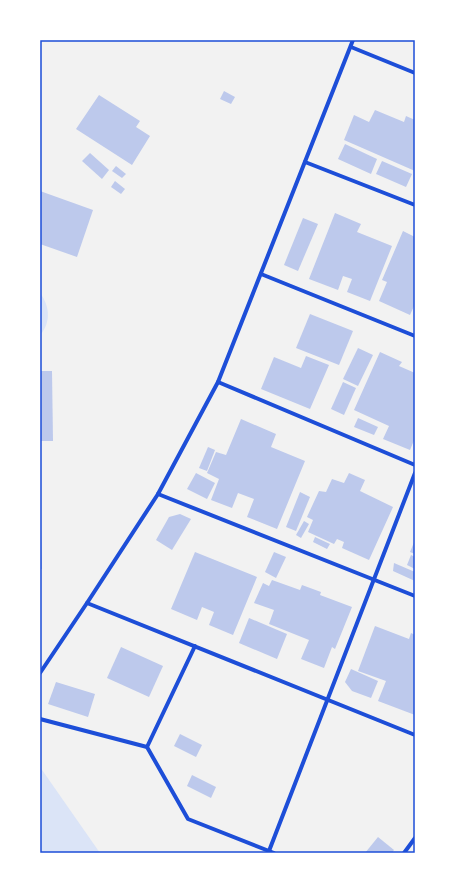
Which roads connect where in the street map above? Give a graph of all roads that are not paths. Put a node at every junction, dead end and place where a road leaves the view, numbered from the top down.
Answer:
1 (354, 40) edge
2 (351, 47) junction
3 (415, 73) edge
4 (305, 162) junction
5 (415, 205) edge
6 (261, 274) junction
7 (415, 336) edge
8 (218, 382) junction
9 (415, 465) edge
10 (415, 473) edge
11 (158, 494) junction
12 (374, 579) junction
13 (415, 596) edge
14 (87, 602) junction
15 (195, 646) junction
16 (40, 673) edge
17 (327, 700) junction
18 (40, 719) edge
19 (415, 735) edge
20 (147, 747) junction
21 (415, 838) edge
22 (269, 851) junction
23 (274, 853) edge
24 (404, 853) edge

1 - 2 street
2 - 3 street
2 - 4 street
4 - 5 street
4 - 6 street
6 - 7 street
6 - 8 street
8 - 9 street
8 - 11 street
10 - 12 street
11 - 12 street
11 - 14 street
12 - 13 street
12 - 17 street
14 - 15 street
14 - 16 street
15 - 17 street
15 - 20 street
17 - 19 street
17 - 22 street
18 - 20 street
20 - 22 street
21 - 24 street
22 - 23 street

